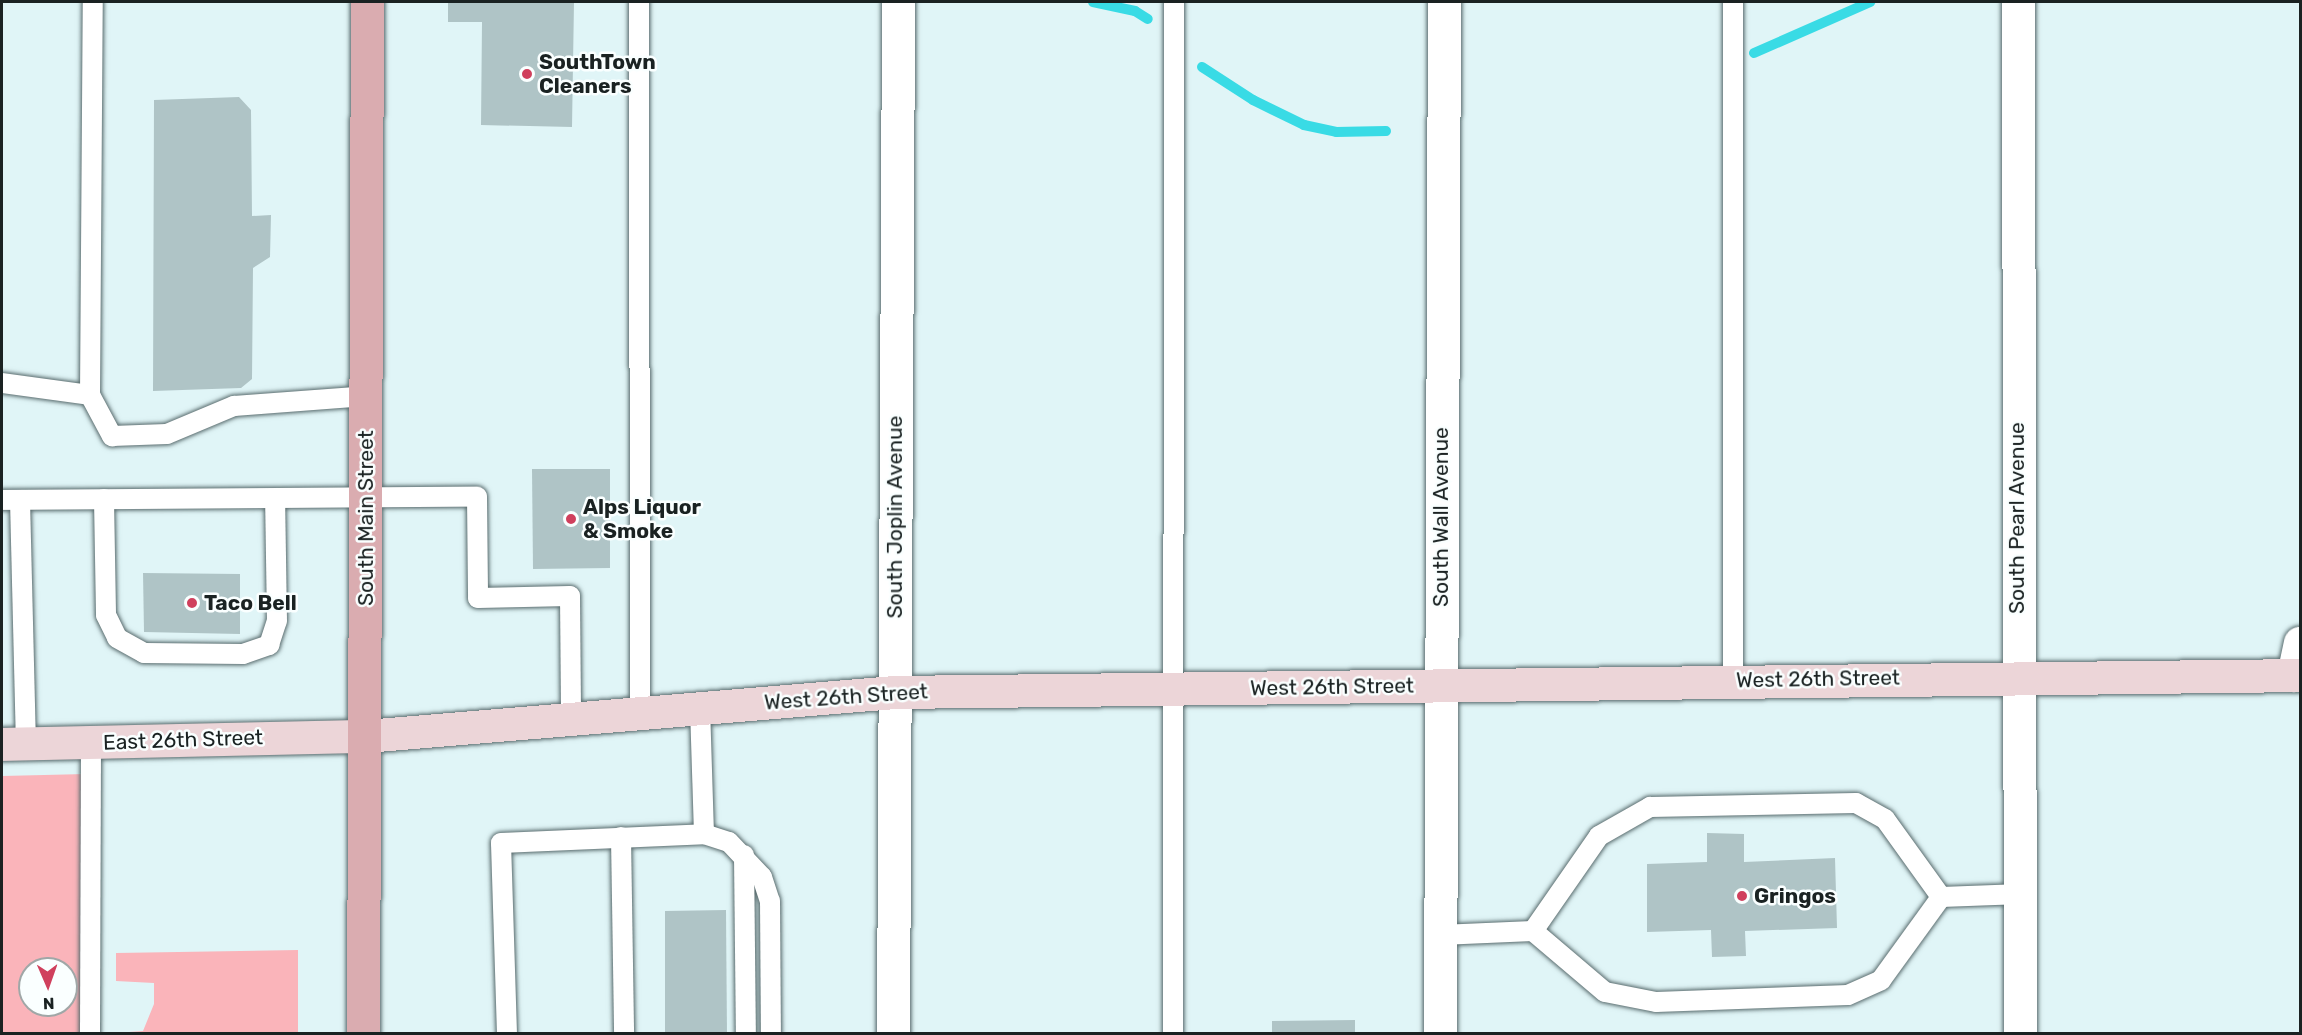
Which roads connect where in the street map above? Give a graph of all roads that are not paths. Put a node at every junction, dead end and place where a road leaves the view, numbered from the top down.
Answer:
1 (93, 2) edge
2 (367, 2) edge
3 (639, 2) edge
4 (898, 2) edge
5 (1174, 2) edge
6 (1444, 2) edge
7 (1733, 2) edge
8 (2018, 2) edge
9 (2, 382) edge
10 (90, 395) junction
11 (366, 396) junction
12 (366, 498) junction
13 (104, 499) junction
14 (276, 499) junction
15 (10, 500) edge
16 (2301, 643) edge
17 (2017, 675) junction
18 (2297, 675) edge
19 (1733, 680) junction
20 (1441, 686) junction
21 (1174, 688) junction
22 (894, 692) junction
23 (700, 707) junction
24 (640, 712) junction
25 (571, 719) junction
26 (365, 736) junction
27 (91, 743) junction
28 (14, 744) edge
29 (704, 834) junction
30 (621, 837) junction
31 (744, 855) junction
32 (2022, 894) junction
33 (1941, 897) junction
34 (1533, 931) junction
35 (1440, 935) junction
36 (90, 1034) edge
37 (363, 1034) edge
38 (507, 1034) edge
39 (624, 1034) edge
40 (746, 1034) edge
41 (771, 1034) edge
42 (893, 1034) edge
43 (1173, 1034) edge
44 (1440, 1034) edge
45 (2020, 1034) edge

1 - 10 lane
2 - 11 main road, South Main Street
3 - 24 lane
4 - 22 street, South Joplin Avenue
5 - 21 lane
6 - 20 street, South Wall Avenue
7 - 19 lane
8 - 17 street, South Pearl Avenue
9 - 10 lane
10 - 11 lane
11 - 12 main road, South Main Street
12 - 14 lane
12 - 25 lane
12 - 26 main road, South Main Street
13 - 14 lane
13 - 14 lane
13 - 15 lane
15 - 28 lane
16 - 18 street
17 - 18 main road, West 26th Street
17 - 19 main road, West 26th Street
17 - 32 street, South Pearl Avenue
19 - 20 main road, West 26th Street
20 - 21 main road, West 26th Street
20 - 35 street, South Wall Avenue
21 - 22 main road, West 26th Street
21 - 43 lane
22 - 23 main road, West 26th Street
22 - 42 street, South Joplin Avenue
23 - 24 main road, West 26th Street
23 - 29 lane
24 - 25 main road, West 26th Street
25 - 26 main road, West 26th Street
26 - 27 main road, East 26th Street
26 - 37 main road, South Main Street
27 - 28 main road, East 26th Street
27 - 36 lane
29 - 30 lane
29 - 31 lane
30 - 38 lane
30 - 39 lane
31 - 40 lane
31 - 41 lane
32 - 33 lane
32 - 45 street, South Pearl Avenue
33 - 34 lane
33 - 34 lane
34 - 35 lane
35 - 44 street, South Wall Avenue

